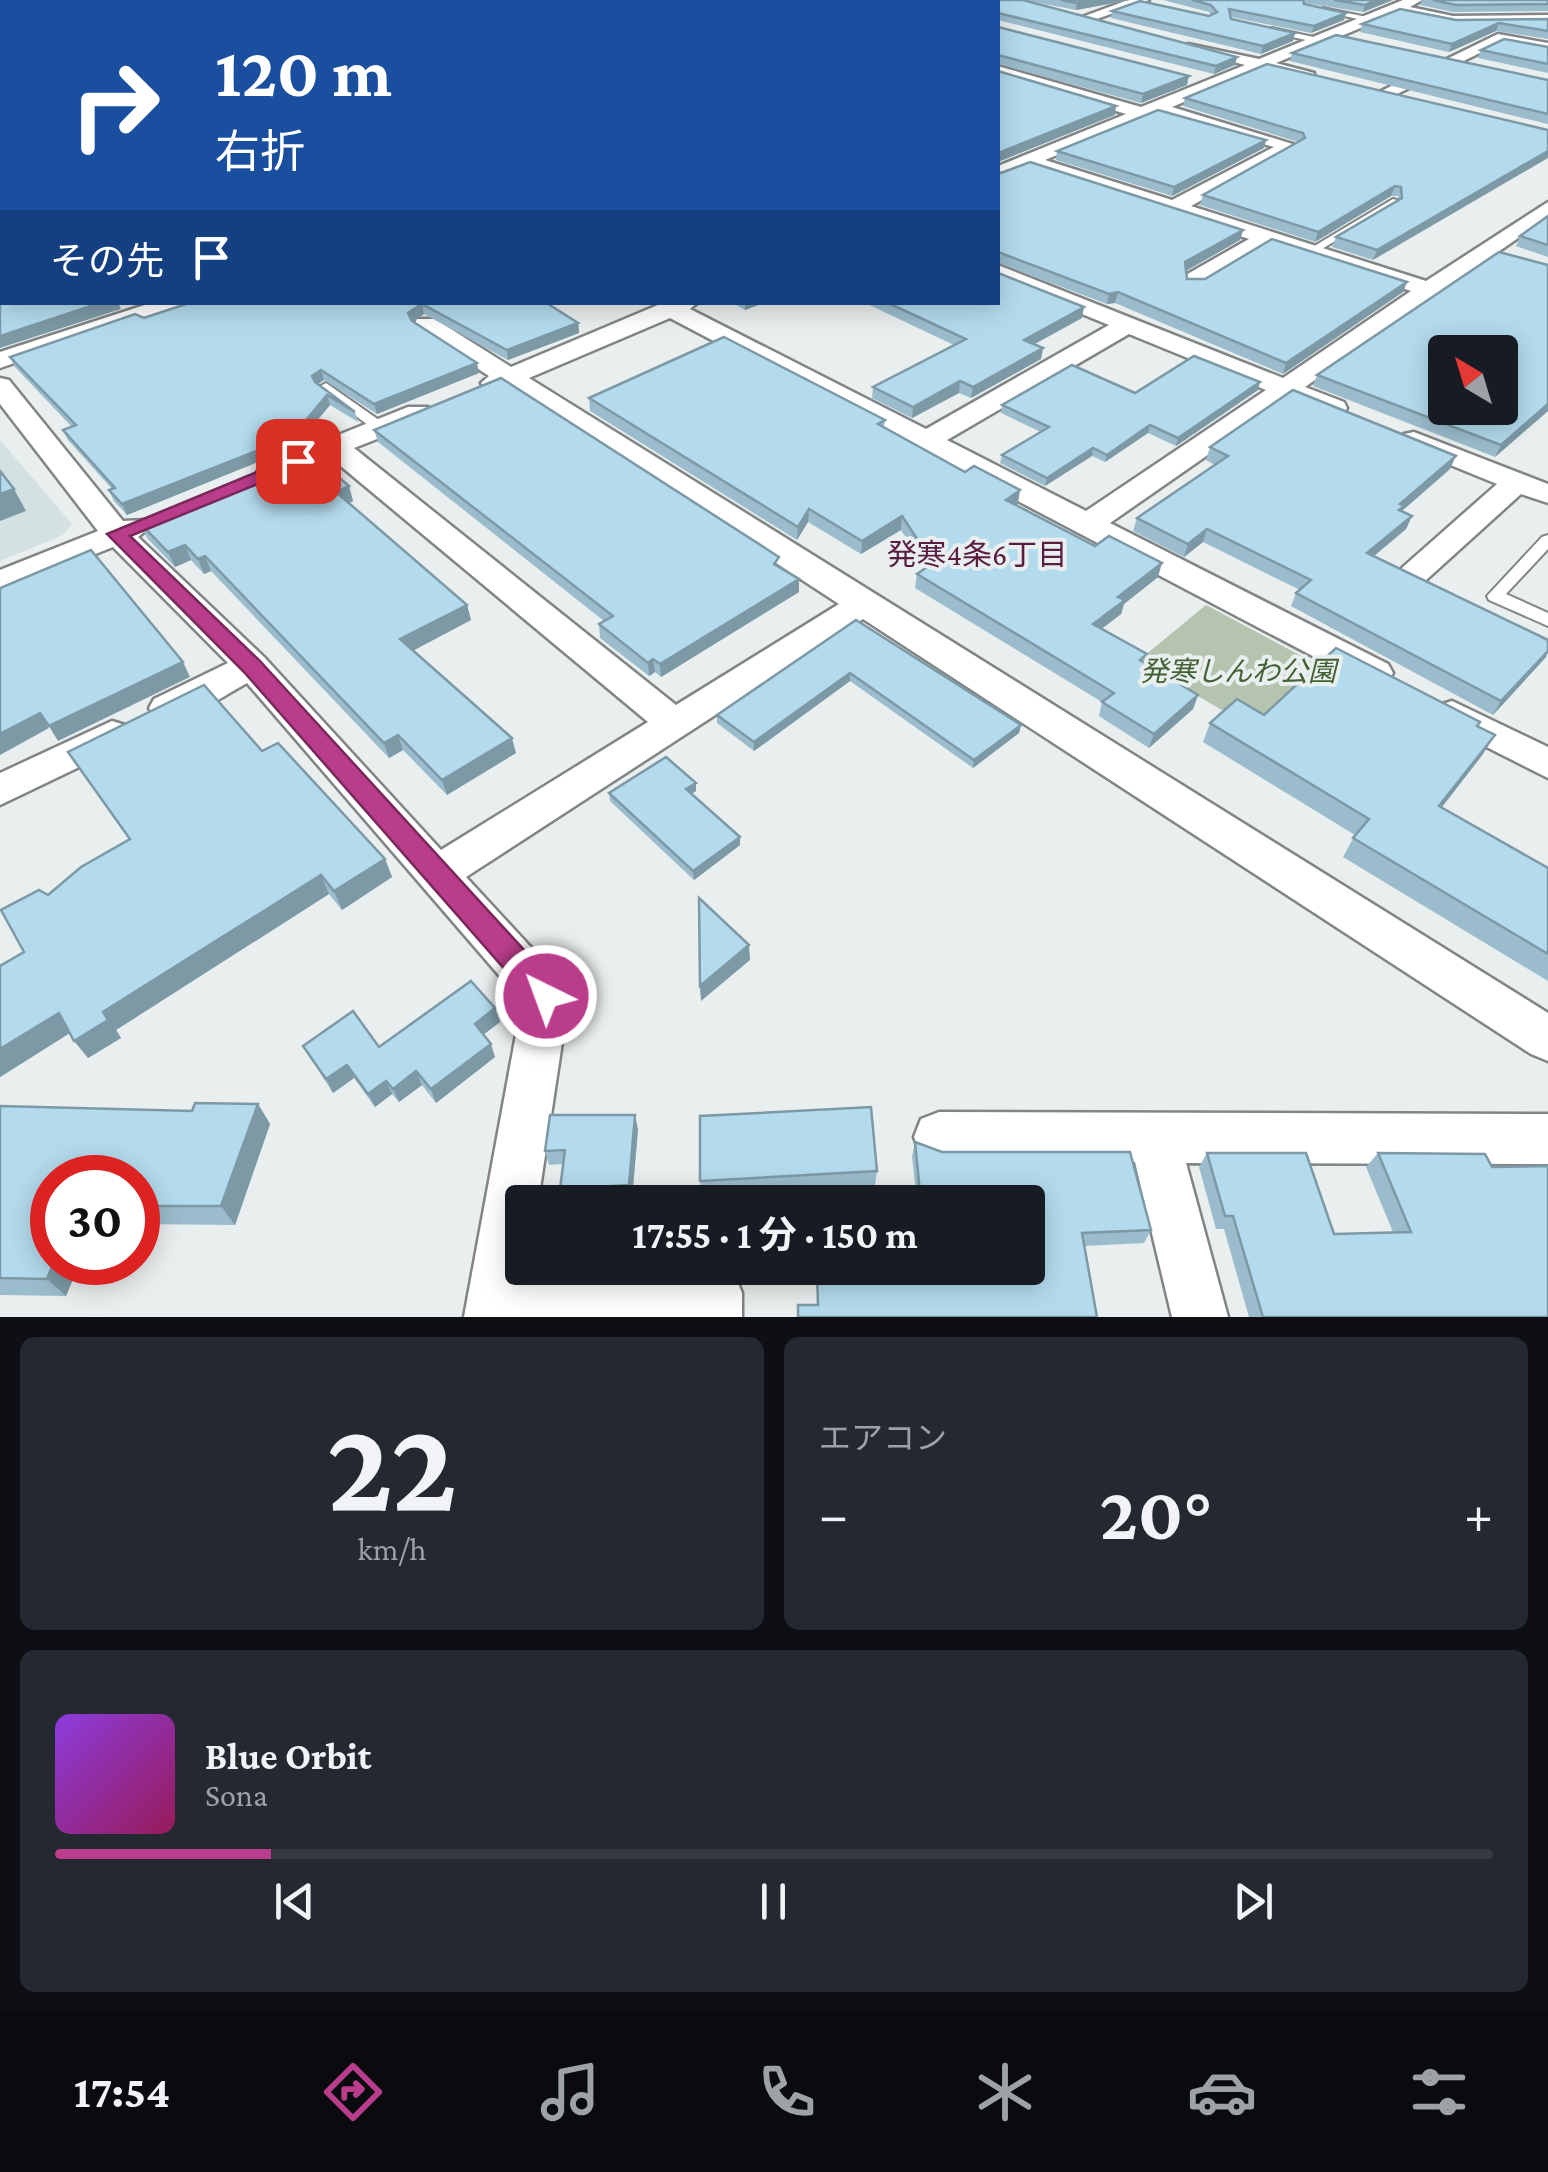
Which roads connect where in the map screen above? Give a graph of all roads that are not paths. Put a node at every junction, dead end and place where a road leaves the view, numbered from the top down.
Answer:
1 (1415, 0) edge
2 (1144, 2) edge
3 (1394, 8) junction
4 (1319, 9) edge
5 (1366, 19) junction
6 (1548, 19) edge
7 (1116, 28) edge
8 (1266, 29) edge
9 (1322, 37) junction
10 (1170, 42) edge
11 (1364, 42) edge
12 (1548, 48) edge
13 (1416, 53) edge
14 (1450, 61) junction
15 (1258, 64) junction
16 (1483, 68) edge
17 (1176, 73) edge
18 (1002, 76) edge
19 (1326, 80) edge
20 (1212, 82) junction
21 (1364, 89) edge
22 (1383, 94) junction
23 (1420, 102) edge
24 (1146, 110) junction
25 (1028, 160) junction
26 (1000, 172) edge
27 (1393, 202) edge
28 (1174, 207) junction
29 (1543, 215) edge
30 (1267, 237) junction
31 (1490, 250) junction
32 (1310, 251) junction
33 (1519, 258) edge
34 (1000, 273) edge
35 (1192, 280) edge
36 (1432, 290) junction
37 (170, 305) edge
38 (679, 306) edge
39 (426, 324) edge
40 (1127, 325) junction
41 (0, 360) edge
42 (510, 377) junction
43 (0, 386) edge
44 (326, 387) edge
45 (1288, 390) junction
46 (473, 392) edge
47 (436, 406) edge
48 (1358, 418) edge
49 (381, 428) junction
50 (1394, 432) edge
51 (928, 439) junction
52 (334, 446) junction
53 (1518, 482) junction
54 (244, 483) edge
55 (1548, 494) edge
56 (1090, 523) junction
57 (135, 527) junction
58 (1548, 540) edge
59 (1414, 574) edge
60 (0, 582) edge
61 (864, 603) junction
62 (1548, 620) edge
63 (252, 666) junction
64 (674, 723) junction
65 (1548, 764) edge
66 (0, 790) edge
67 (437, 874) junction
68 (1548, 1039) edge
69 (940, 1137) dead end
70 (1154, 1137) junction
71 (1548, 1139) edge
72 (496, 1303) edge
73 (714, 1317) edge
74 (1200, 1317) edge

1 - 3 street
2 - 7 street
3 - 5 street
3 - 6 street
4 - 5 lane
5 - 9 street
8 - 9 lane
9 - 11 street
9 - 15 street
10 - 15 street
12 - 14 street
13 - 14 street
14 - 16 street
14 - 22 street
15 - 19 street
15 - 20 street
17 - 20 street
18 - 24 street
20 - 24 street
21 - 22 street
22 - 23 street
24 - 25 street
24 - 28 street
25 - 26 street
25 - 28 street
27 - 32 lane
28 - 30 street
29 - 31 street
30 - 32 street
30 - 35 street
31 - 33 street
31 - 36 street
32 - 36 street
34 - 40 street
36 - 45 street
37 - 41 street
38 - 42 street
38 - 51 street
39 - 42 street
40 - 45 street
40 - 51 street
42 - 46 street
42 - 61 street
43 - 57 street
44 - 49 lane
45 - 48 street
45 - 56 street
47 - 49 street
49 - 52 street
50 - 53 street
51 - 56 street
52 - 54 street
52 - 64 street
53 - 55 street
53 - 59 street
56 - 65 street
57 - 60 street
57 - 63 street
58 - 62 lane
61 - 64 street
61 - 68 street
63 - 66 street
63 - 67 street
64 - 67 street
67 - 72 street
69 - 70 street
70 - 71 street
70 - 74 street
72 - 73 street

